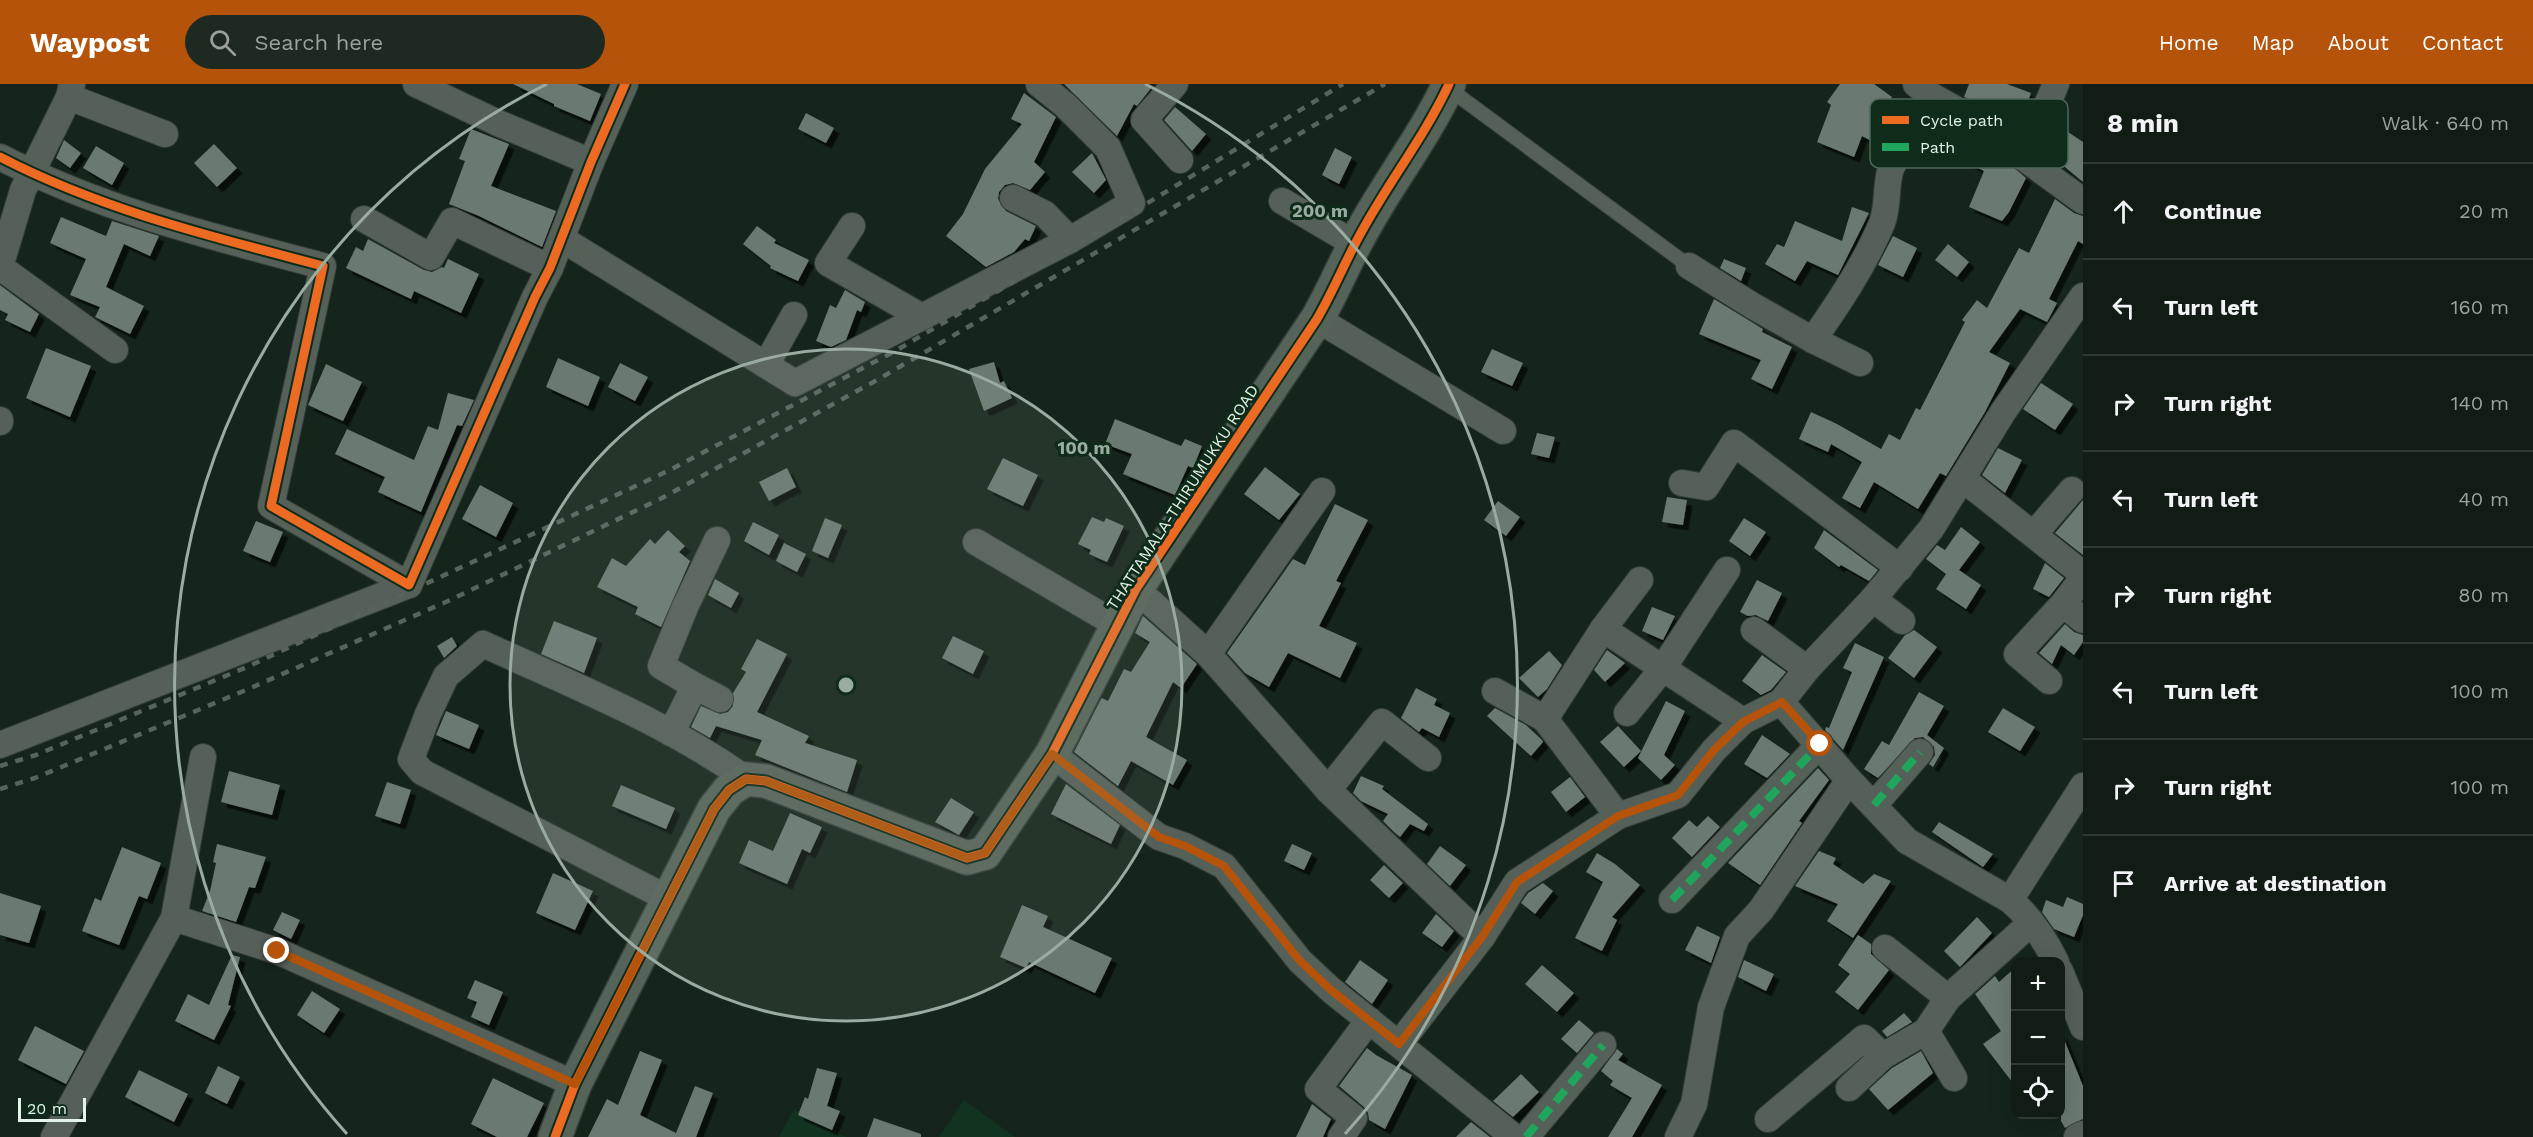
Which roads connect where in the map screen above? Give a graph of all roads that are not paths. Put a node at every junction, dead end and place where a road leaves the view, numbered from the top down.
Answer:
1 (416, 84) edge
2 (625, 84) edge
3 (1040, 84) edge
4 (1175, 84) edge
5 (2056, 84) edge
6 (1448, 87) edge
7 (1923, 90) edge
8 (70, 91) edge
9 (1939, 99) edge
10 (2050, 99) edge
11 (165, 134) dead end
12 (0, 158) edge
13 (1180, 160) dead end
14 (591, 162) junction
15 (1891, 168) edge
16 (2038, 168) edge
17 (32, 174) junction
18 (1013, 198) dead end
19 (1282, 201) dead end
20 (2083, 201) edge
21 (364, 219) dead end
22 (852, 226) dead end
23 (562, 239) junction
24 (1070, 240) junction
25 (1355, 244) junction
26 (1689, 266) joint
27 (0, 267) edge
28 (550, 268) junction
29 (2083, 296) edge
30 (794, 315) dead end
31 (922, 317) junction
32 (1317, 319) junction
33 (1813, 340) junction
34 (115, 350) dead end
35 (1860, 363) dead end
36 (766, 365) junction
37 (1503, 431) dead end
38 (1964, 479) junction
39 (1682, 483) dead end
40 (2072, 490) dead end
41 (1322, 491) dead end
42 (2034, 534) junction
43 (717, 540) dead end
44 (976, 542) dead end
45 (1900, 568) junction
46 (1727, 570) dead end
47 (2083, 576) edge
48 (1640, 580) dead end
49 (409, 585) junction
50 (1136, 589) junction
51 (1873, 599) junction
52 (2063, 604) junction
53 (2083, 620) edge
54 (1902, 621) dead end
55 (1116, 624) junction
56 (1603, 629) junction
57 (1754, 630) dead end
58 (1208, 654) junction
59 (1662, 668) junction
60 (1808, 669) junction
61 (2049, 681) dead end
62 (694, 686) junction
63 (1495, 691) dead end
64 (720, 699) dead end
65 (1782, 702) junction
66 (1627, 713) dead end
67 (1545, 719) junction
68 (1743, 722) junction
69 (671, 733) junction
70 (1820, 744) junction
71 (0, 745) edge
72 (1920, 752) dead end
73 (1052, 754) junction
74 (203, 757) dead end
75 (1428, 758) dead end
76 (746, 779) junction
77 (1849, 780) junction
78 (2083, 786) edge
79 (1328, 790) junction
80 (1874, 805) junction
81 (1618, 816) junction
82 (669, 899) junction
83 (1672, 900) dead end
84 (2010, 900) junction
85 (174, 918) junction
86 (2031, 923) junction
87 (1482, 937) junction
88 (1885, 948) dead end
89 (2053, 957) edge
90 (2065, 981) edge
91 (1948, 998) junction
92 (1369, 1020) junction
93 (2083, 1027) edge
94 (1926, 1030) junction
95 (1399, 1044) junction
96 (1603, 1045) dead end
97 (1883, 1056) junction
98 (1954, 1078) dead end
99 (575, 1084) junction
100 (1849, 1088) dead end
101 (1768, 1119) dead end
102 (2083, 1134) edge
103 (1513, 1136) edge
104 (54, 1137) edge
105 (555, 1137) edge
106 (1341, 1137) edge
107 (1678, 1137) edge
108 (2077, 1137) edge

1 - 14 street
2 - 14 street
3 - 24 street
4 - 13 street
5 - 10 street
6 - 25 street, THATTAMALA-THIRUMUKKU ROAD
6 - 26 lane
7 - 9 street
8 - 11 street
8 - 17 street
12 - 17 street
14 - 23 street
15 - 33 street
16 - 20 street
17 - 27 street
17 - 49 street
18 - 24 street
19 - 25 street
21 - 28 street
22 - 31 street
23 - 28 street
23 - 36 street
24 - 31 street
25 - 32 street, THATTAMALA-THIRUMUKKU ROAD
26 - 33 street
27 - 34 street
28 - 49 street
29 - 38 street
30 - 36 street
31 - 36 street
32 - 37 street
32 - 50 street, THATTAMALA-THIRUMUKKU ROAD
33 - 35 street
38 - 42 street
38 - 45 street
39 - 45 street
40 - 42 street
41 - 58 street
42 - 47 street
43 - 62 street
44 - 55 street
45 - 51 street
46 - 59 street
47 - 52 street
48 - 56 street
49 - 71 street
50 - 55 street, THATTAMALA-THIRUMUKKU ROAD
50 - 58 street
51 - 54 street
51 - 60 street
52 - 53 street
52 - 61 street
55 - 73 street, THATTAMALA-THIRUMUKKU ROAD
56 - 59 street
56 - 67 street
57 - 60 street
58 - 79 street
59 - 66 street
59 - 68 street
60 - 65 street
62 - 64 street
62 - 69 street
63 - 67 street
65 - 68 street
65 - 70 street
67 - 81 street
68 - 81 street
69 - 76 street
69 - 82 street
70 - 77 street
70 - 83 street
72 - 80 street
73 - 76 street, THATTAMALA-THIRUMUKKU ROAD
73 - 92 street
74 - 85 street
75 - 79 street
76 - 82 street
77 - 80 street
77 - 107 street
78 - 84 street
79 - 87 street
80 - 84 street
81 - 87 street
82 - 99 street
84 - 86 street
85 - 99 street
85 - 104 street
86 - 89 street
86 - 91 street
87 - 95 street
88 - 91 street
90 - 93 street
91 - 94 street
92 - 95 street
92 - 106 street
94 - 97 street
94 - 98 street
95 - 103 street
96 - 103 street
97 - 100 street
97 - 101 street
99 - 105 street
102 - 108 street

